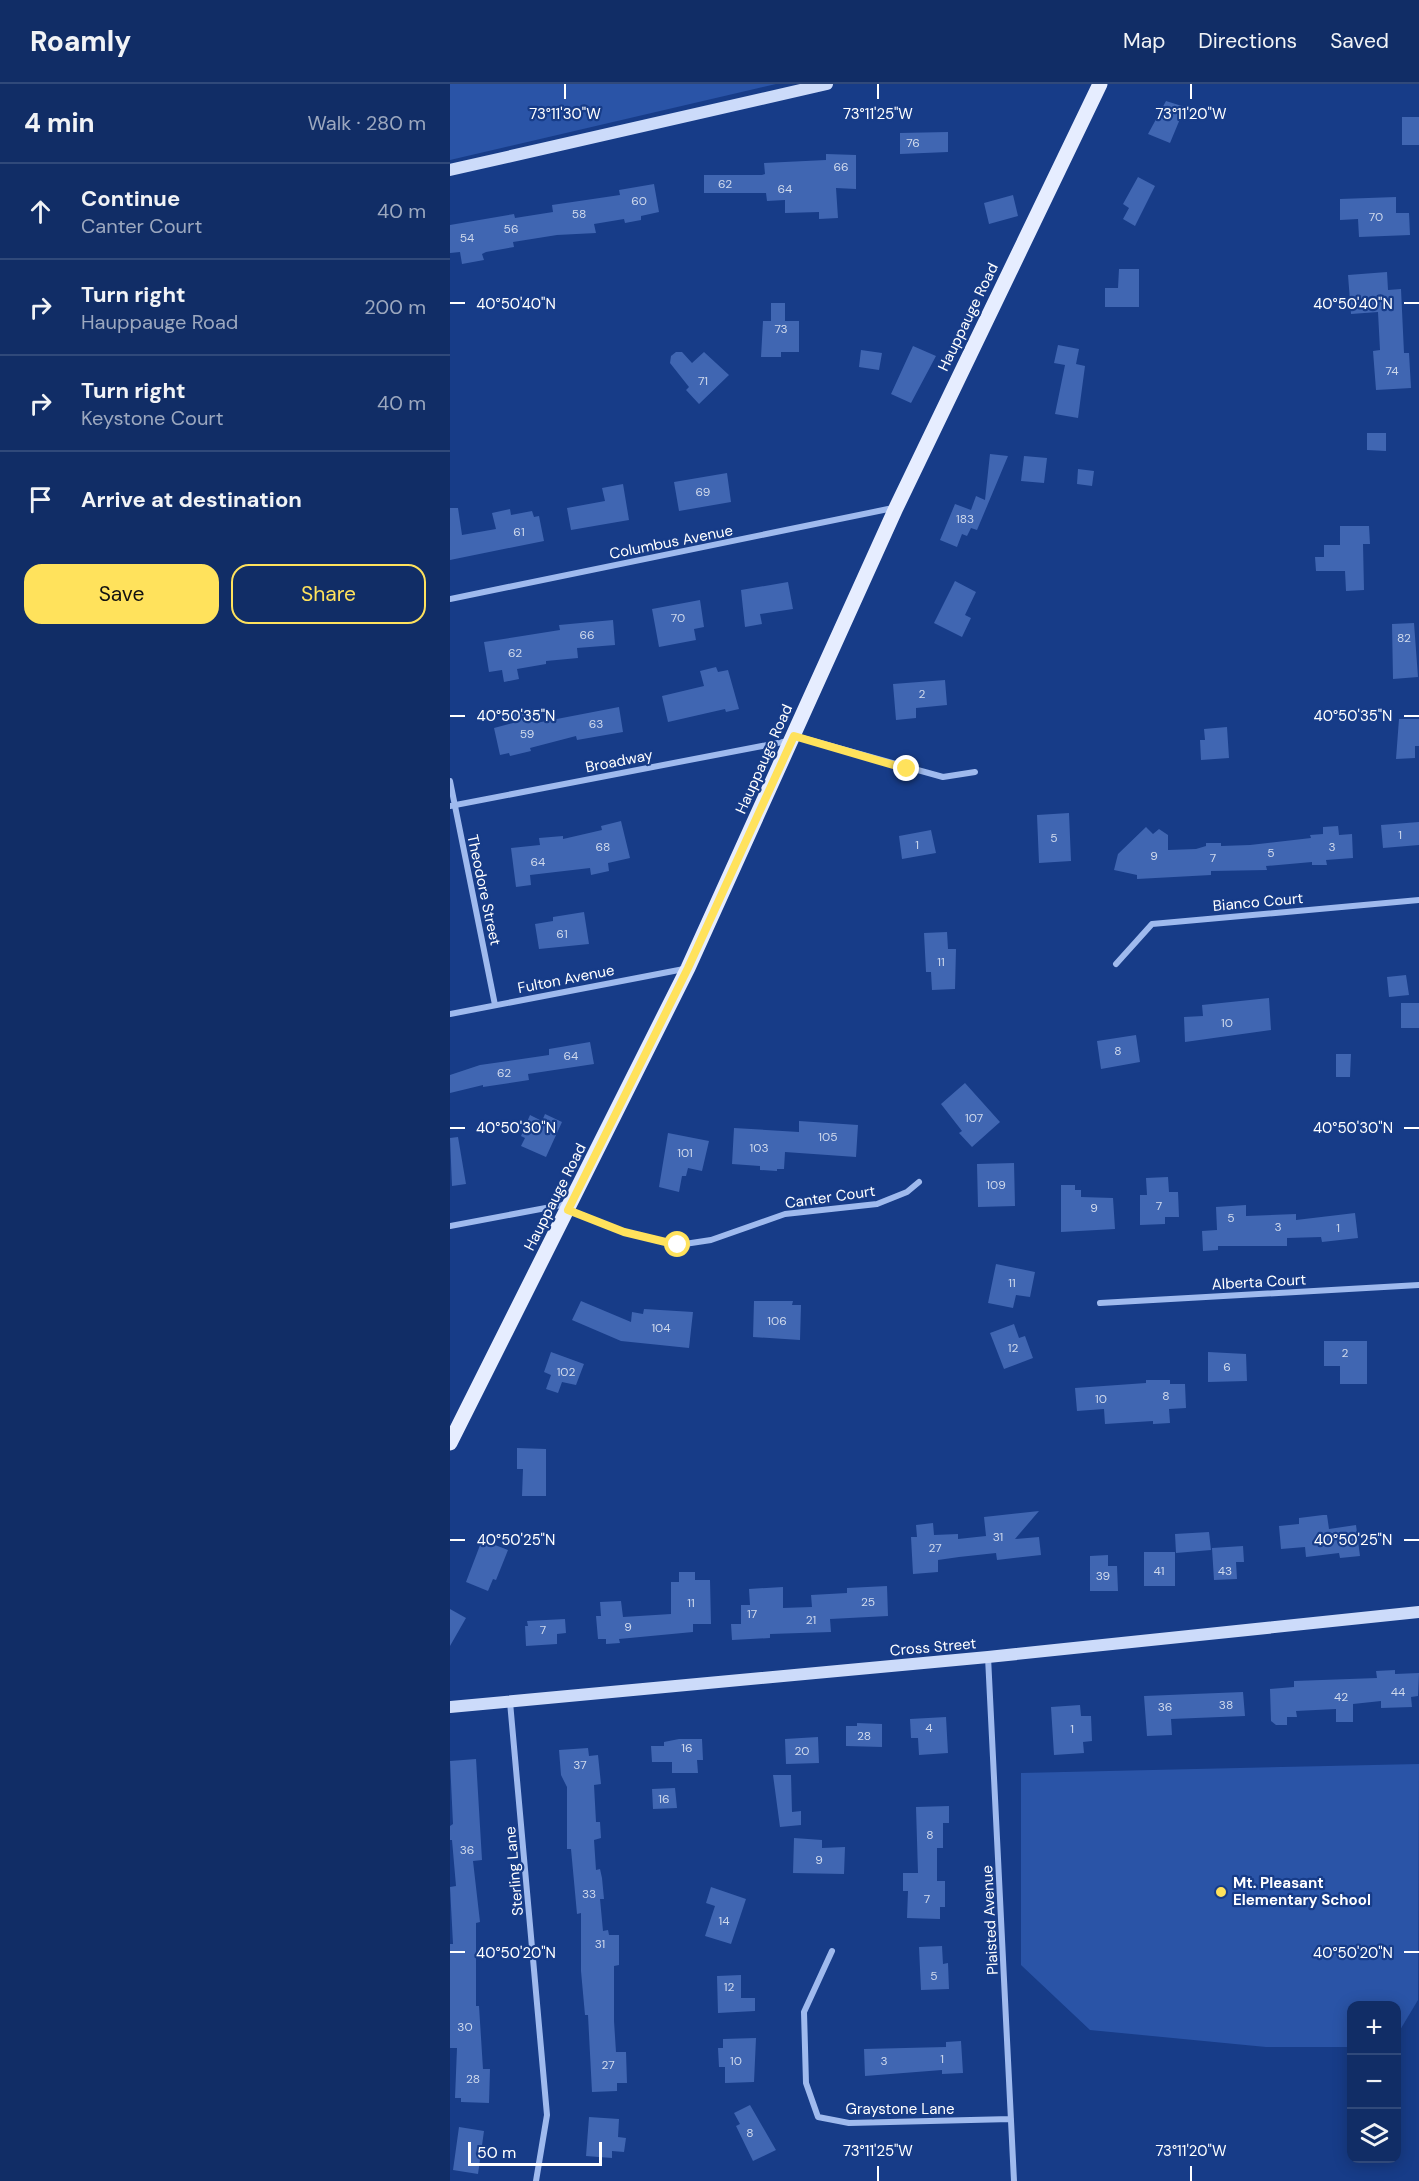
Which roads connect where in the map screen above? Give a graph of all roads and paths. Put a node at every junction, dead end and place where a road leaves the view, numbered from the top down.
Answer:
1 (828, 84) edge
2 (1100, 84) edge
3 (450, 170) edge
4 (896, 508) junction
5 (450, 599) edge
6 (793, 738) junction
7 (975, 772) dead end
8 (450, 781) edge
9 (452, 806) edge
10 (1419, 900) edge
11 (1116, 964) dead end
12 (688, 968) junction
13 (495, 1005) junction
14 (450, 1014) edge
15 (919, 1182) dead end
16 (570, 1207) junction
17 (450, 1226) edge
18 (1419, 1285) edge
19 (1100, 1303) dead end
20 (450, 1443) edge
21 (1419, 1612) edge
22 (988, 1657) junction
23 (510, 1702) junction
24 (450, 1707) edge
25 (832, 1951) dead end
26 (1011, 2119) junction
27 (536, 2181) edge
28 (1014, 2181) edge

1 - 3 street
2 - 4 main road, Hauppauge Road
4 - 5 street, Columbus Avenue
4 - 6 main road, Hauppauge Road
6 - 7 street
6 - 9 street, Broadway
6 - 12 main road, Hauppauge Road
8 - 9 street, Theodore Street
9 - 13 street, Theodore Street
10 - 11 street, Bianco Court
12 - 13 street, Fulton Avenue
12 - 16 main road, Hauppauge Road
13 - 14 street, Fulton Avenue
15 - 16 street, Canter Court
16 - 17 street
16 - 20 main road, Hauppauge Road
18 - 19 street, Alberta Court
21 - 22 street, Cross Street
22 - 23 street, Cross Street
22 - 26 street, Plaisted Avenue
23 - 24 street, Cross Street
23 - 27 street, Sterling Lane
25 - 26 street, Graystone Lane
26 - 28 street, Plaisted Avenue

